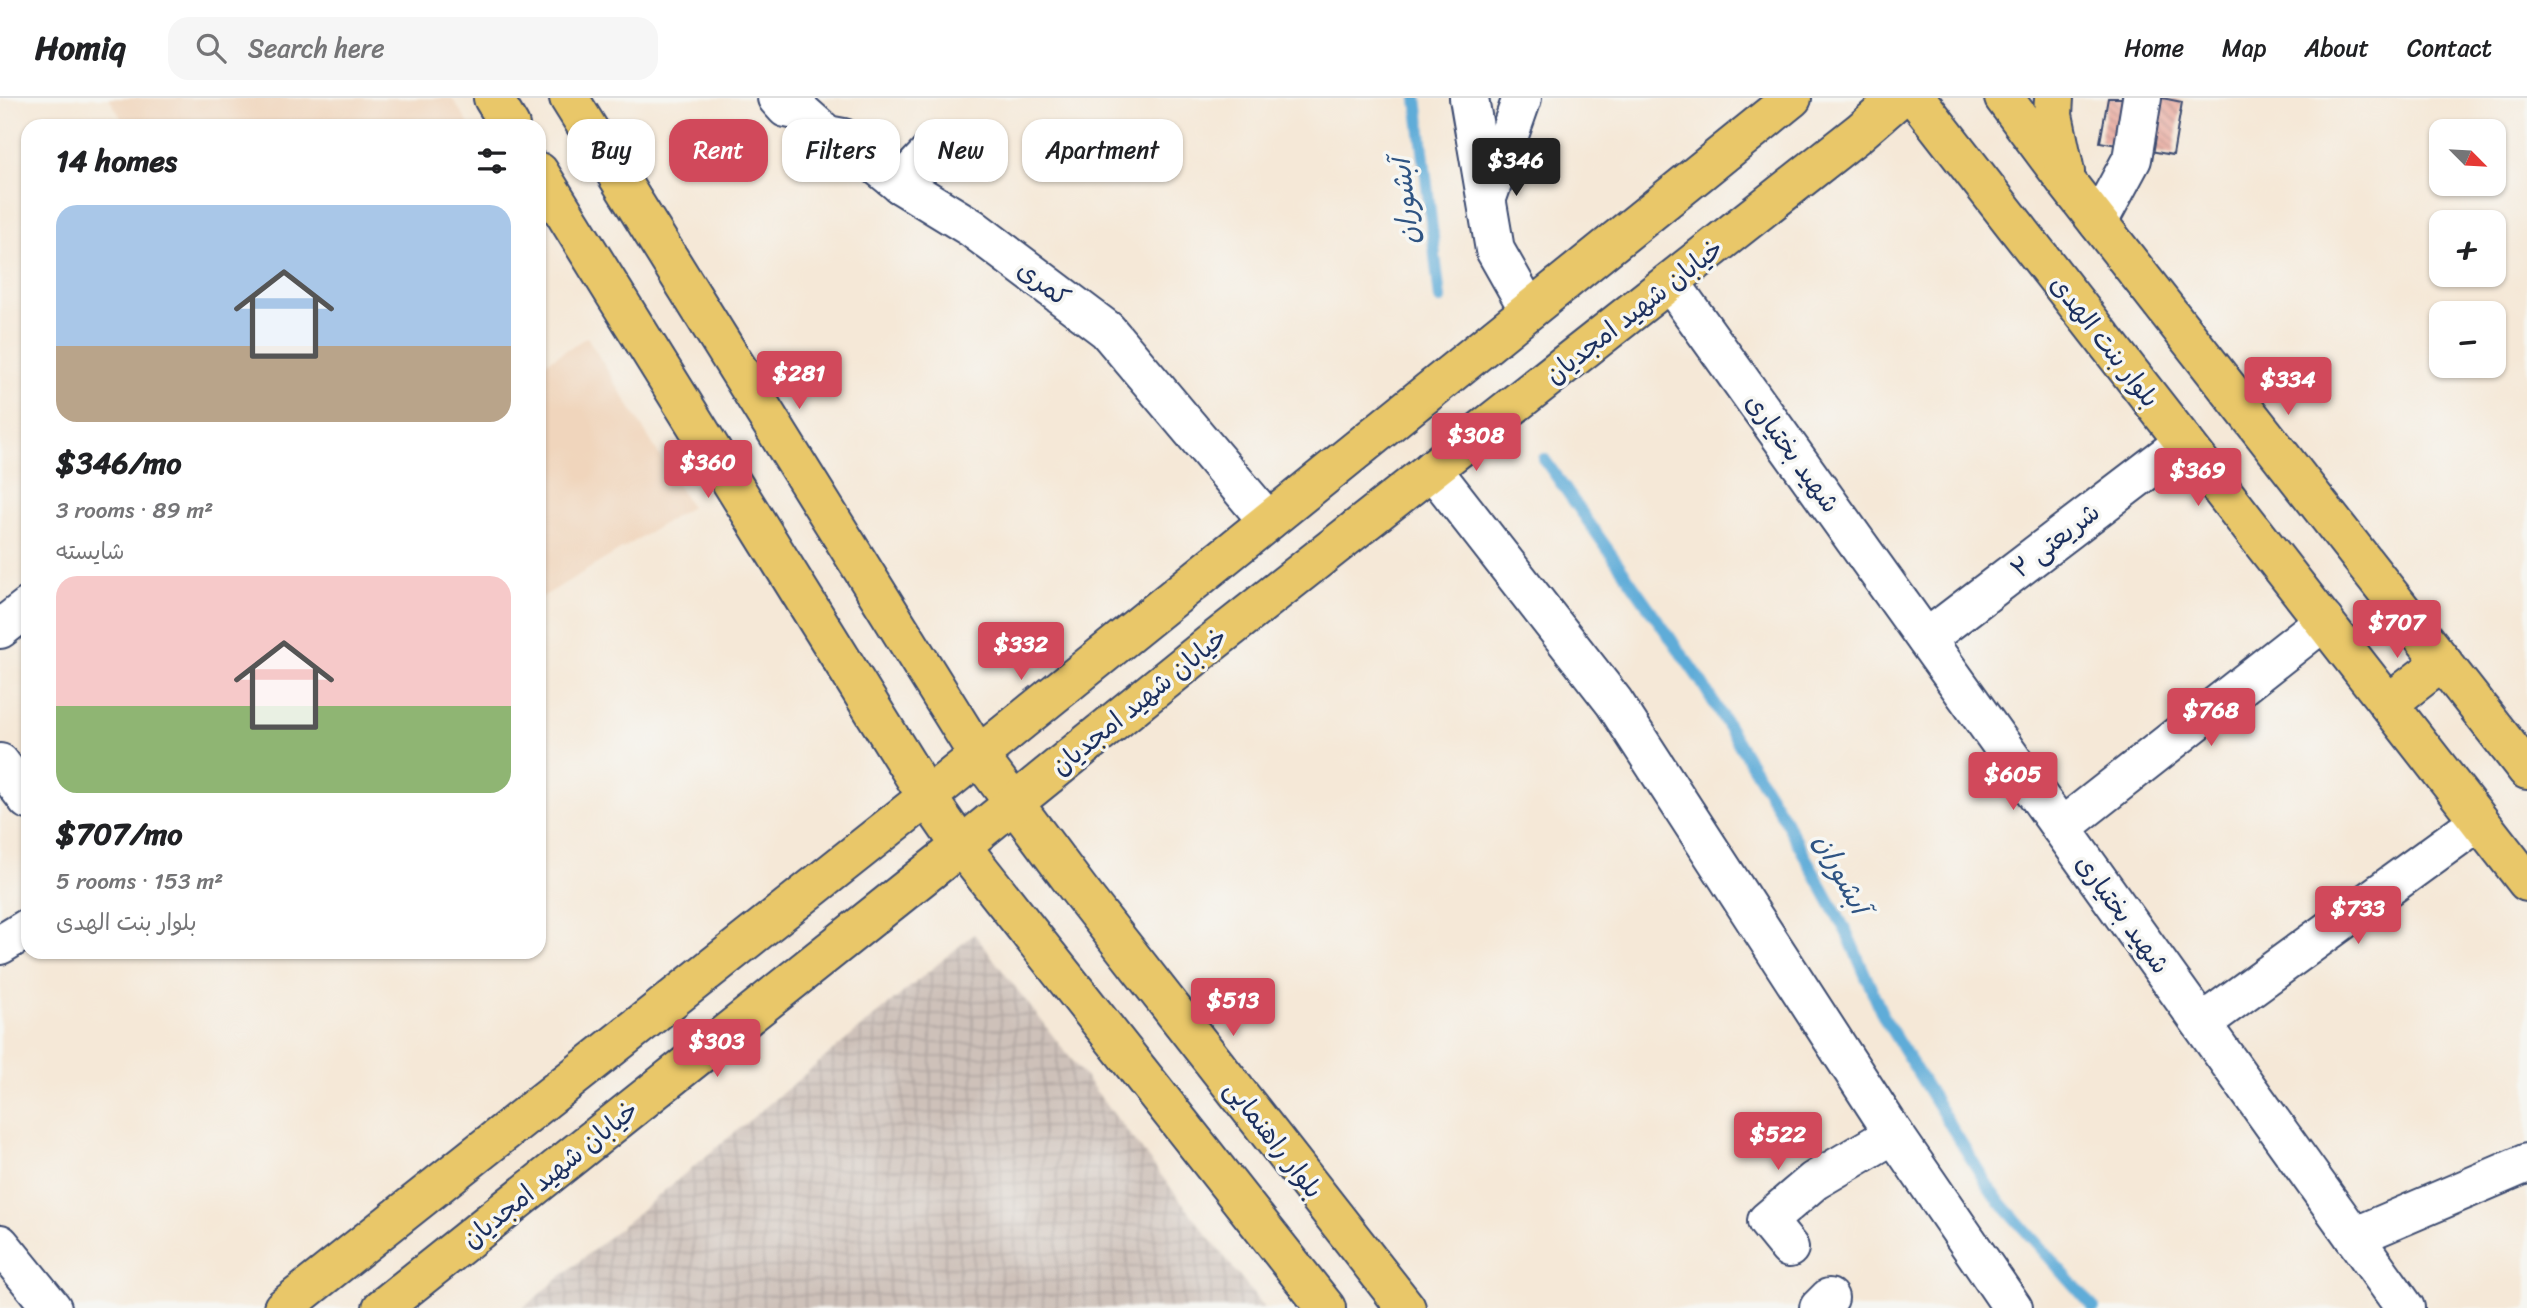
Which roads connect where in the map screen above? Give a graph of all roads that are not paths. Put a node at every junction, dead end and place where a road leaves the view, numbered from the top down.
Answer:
1 (493, 98) edge
2 (569, 98) edge
3 (777, 98) edge
4 (1469, 98) edge
5 (1522, 98) edge
6 (1792, 98) edge
7 (1899, 98) edge
8 (1916, 98) edge
9 (2004, 98) edge
10 (2054, 98) edge
11 (2142, 98) edge
12 (506, 119) edge
13 (914, 169) edge
14 (546, 183) edge
15 (900, 184) junction
16 (2068, 184) junction
17 (1486, 201) junction
18 (2098, 222) junction
19 (1670, 282) junction
20 (1529, 310) junction
21 (2184, 442) junction
22 (1432, 469) junction
23 (1268, 521) junction
24 (21, 612) edge
25 (2324, 621) junction
26 (0, 629) edge
27 (1926, 639) junction
28 (2442, 662) junction
29 (2388, 704) junction
30 (978, 755) junction
31 (0, 763) edge
32 (2527, 770) edge
33 (21, 791) edge
34 (927, 797) junction
35 (1014, 803) junction
36 (2479, 821) junction
37 (2062, 828) junction
38 (961, 846) junction
39 (2527, 882) edge
40 (21, 933) edge
41 (0, 945) edge
42 (2202, 1023) junction
43 (1894, 1134) junction
44 (2527, 1163) edge
45 (2354, 1237) junction
46 (0, 1244) edge
47 (1789, 1248) dead end
48 (51, 1308) edge
49 (283, 1308) edge
50 (382, 1308) edge
51 (1326, 1308) edge
52 (1406, 1308) edge
53 (2013, 1308) edge
54 (2405, 1308) edge

1 - 12 main road
2 - 30 main road, بلوار راهنمایی
3 - 15 street, کمری
4 - 17 street
5 - 17 street
6 - 20 main road
7 - 19 main road, خیابان شهید امجدیان
8 - 21 main road, بلوار بنت الهدی
9 - 16 main road
10 - 16 main road
11 - 18 street
13 - 15 street
14 - 34 main road
15 - 23 street, کمری
16 - 18 main road
17 - 20 street
18 - 28 main road
19 - 22 main road, خیابان شهید امجدیان
19 - 27 street, شهید بختیاری
20 - 23 main road
21 - 25 main road, بلوار بنت الهدی
21 - 27 street, شریعتی ۲
22 - 35 main road, خیابان شهید امجدیان
22 - 43 street
23 - 30 main road
24 - 26 street
25 - 29 main road, بلوار بنت الهدی
25 - 37 street
27 - 37 street, شهید بختیاری
28 - 29 main road
28 - 32 main road
29 - 36 main road, بلوار بنت الهدی
30 - 34 main road
30 - 35 main road, بلوار راهنمایی
31 - 33 street
34 - 38 main road
34 - 49 main road
35 - 38 main road, خیابان شهید امجدیان
35 - 52 main road, بلوار راهنمایی
36 - 39 main road, بلوار بنت الهدی
36 - 42 street
37 - 42 street, شهید بختیاری
38 - 50 main road, خیابان شهید امجدیان
38 - 51 main road
40 - 41 street
42 - 45 street, شهید بختیاری
43 - 47 street
43 - 53 street
44 - 45 street
45 - 54 street, شهید بختیاری
46 - 48 street

